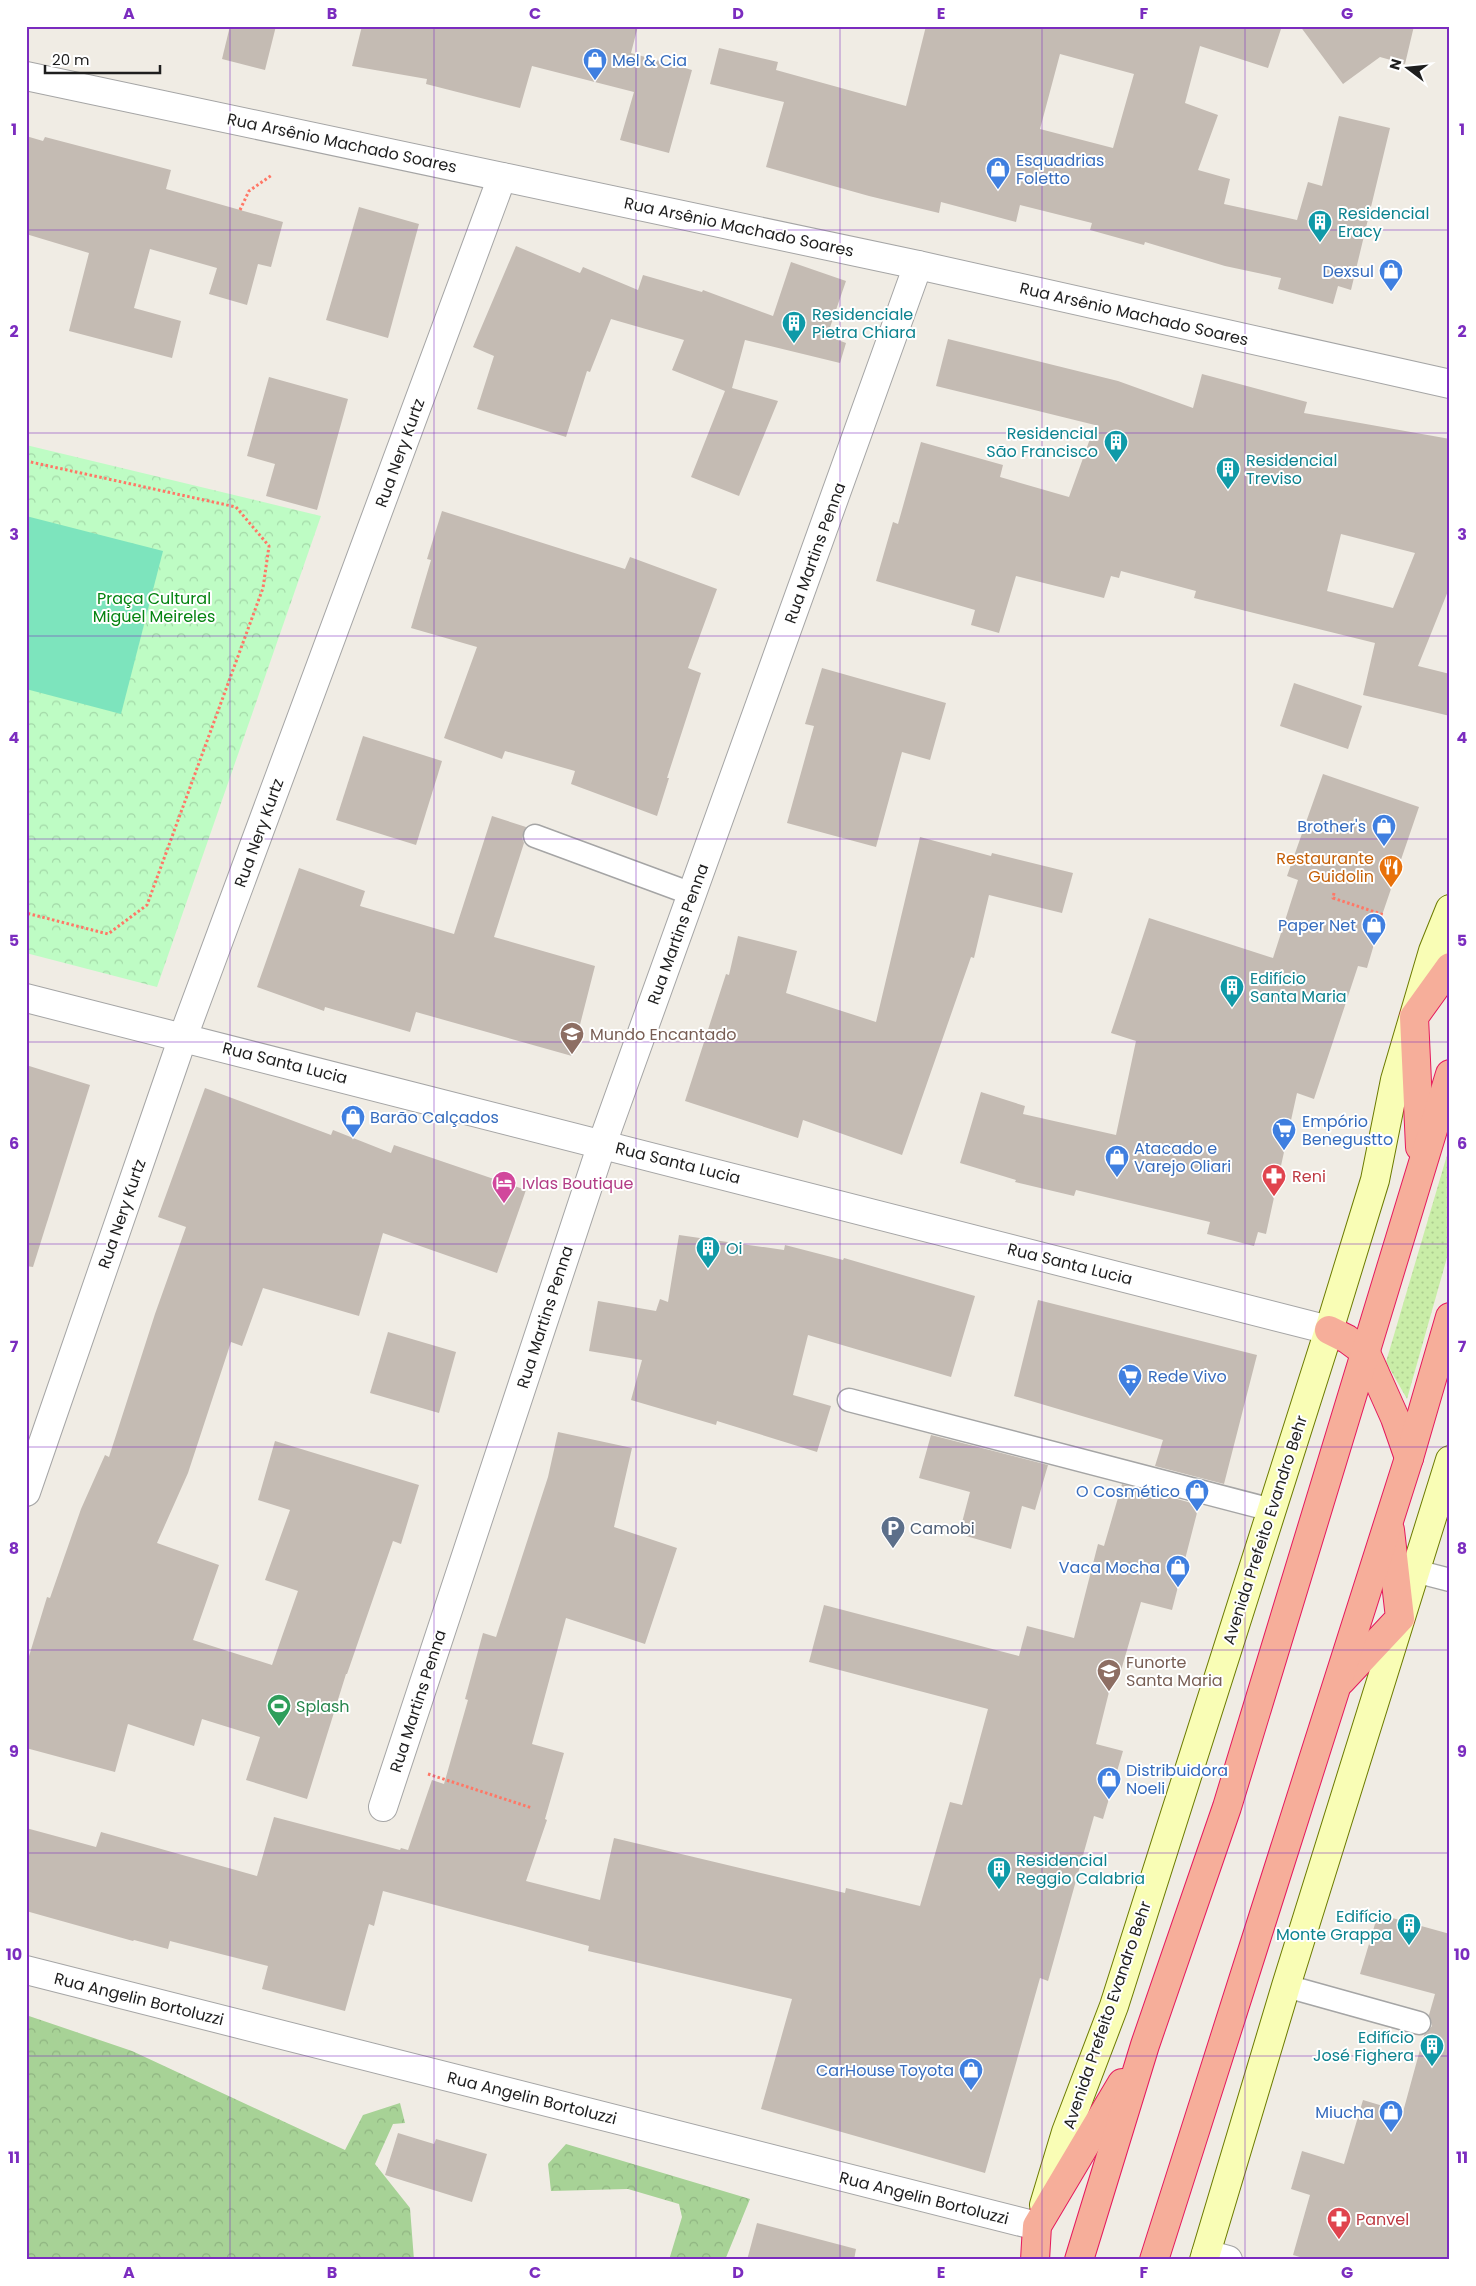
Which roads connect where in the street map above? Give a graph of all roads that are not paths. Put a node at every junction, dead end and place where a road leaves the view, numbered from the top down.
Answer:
1 (26, 76) edge
2 (502, 178) junction
3 (918, 266) junction
4 (1450, 384) edge
5 (535, 836) dead end
6 (692, 894) junction
7 (1450, 910) edge
8 (1450, 968) edge
9 (26, 998) edge
10 (1414, 1017) junction
11 (183, 1037) junction
12 (1450, 1074) edge
13 (602, 1144) junction
14 (1421, 1165) junction
15 (1450, 1317) edge
16 (1328, 1330) junction
17 (1366, 1353) junction
18 (849, 1400) dead end
19 (1409, 1458) junction
20 (1450, 1460) edge
21 (26, 1492) edge
22 (1272, 1510) junction
23 (1389, 1519) junction
24 (1415, 1572) junction
25 (1450, 1580) edge
26 (1400, 1618) junction
27 (1337, 1686) junction
28 (383, 1807) dead end
29 (26, 1970) edge
30 (1286, 1986) junction
31 (1419, 2023) dead end
32 (1145, 2046) junction
33 (1037, 2226) junction
34 (1212, 2258) edge
35 (1027, 2260) edge
36 (1035, 2260) edge
37 (1080, 2260) edge
38 (1154, 2260) edge

1 - 2 street, Rua Arsênio Machado Soares
2 - 3 street, Rua Arsênio Machado Soares
2 - 11 street, Rua Nery Kurtz
3 - 4 street, Rua Arsênio Machado Soares
3 - 6 street, Rua Martins Penna
5 - 6 lane
6 - 13 street, Rua Martins Penna
7 - 10 main road, Avenida Prefeito Evandro Behr
8 - 10 highway
9 - 11 street, Rua Santa Lucia
10 - 14 highway
10 - 16 main road, Avenida Prefeito Evandro Behr
11 - 13 street, Rua Santa Lucia
11 - 21 street, Rua Nery Kurtz
12 - 14 highway
13 - 16 street, Rua Santa Lucia
13 - 28 street, Rua Martins Penna
14 - 17 highway
15 - 19 highway
16 - 17 highway
16 - 22 main road, Avenida Prefeito Evandro Behr
17 - 19 highway
17 - 32 highway
18 - 22 lane
19 - 23 highway
20 - 24 main road
22 - 33 main road, Avenida Prefeito Evandro Behr
23 - 26 highway
23 - 27 highway
24 - 25 lane
24 - 26 main road
26 - 27 highway
26 - 30 main road
27 - 38 highway
29 - 33 street, Rua Angelin Bortoluzzi
30 - 31 lane
30 - 34 main road
32 - 33 highway
32 - 37 highway
33 - 35 main road, Avenida Prefeito Evandro Behr
33 - 36 highway

